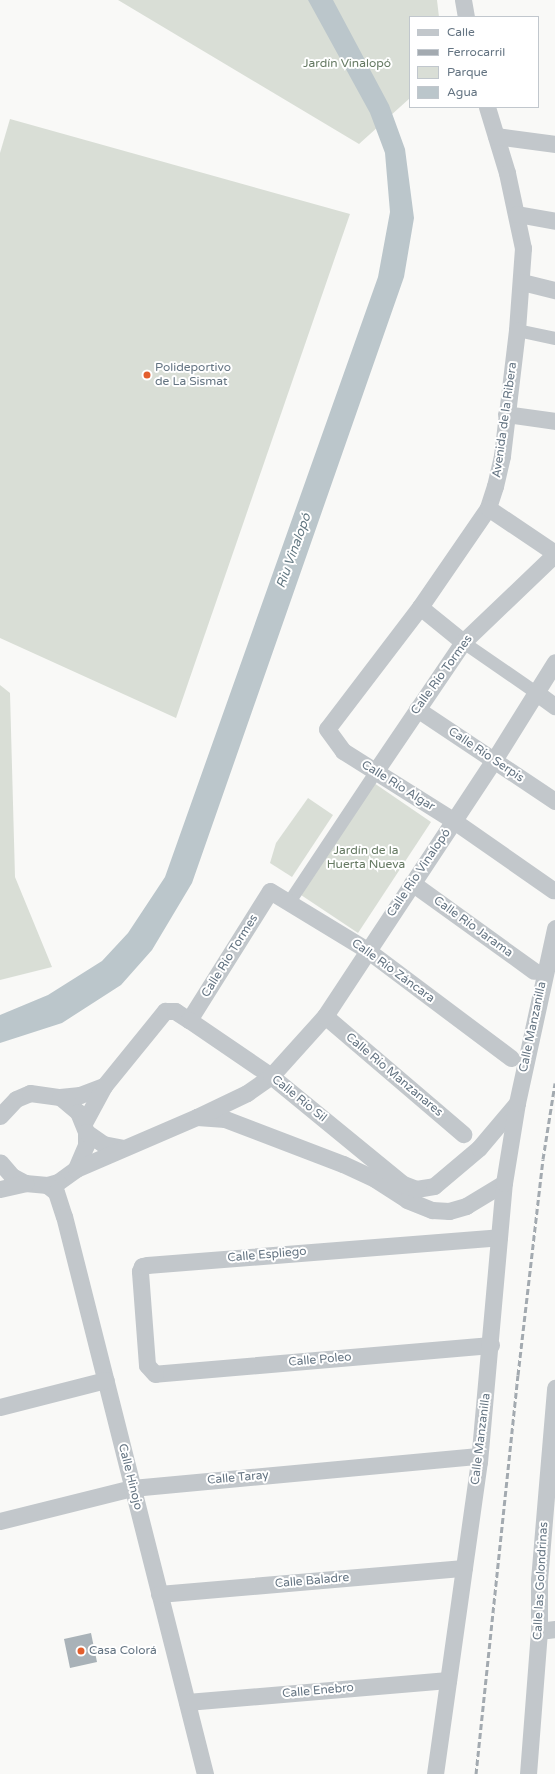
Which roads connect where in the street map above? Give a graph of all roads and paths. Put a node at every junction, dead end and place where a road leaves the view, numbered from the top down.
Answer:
1 (463, 0) edge
2 (477, 0) edge
3 (466, 16) edge
4 (487, 108) edge
5 (496, 136) junction
6 (555, 144) edge
7 (517, 214) junction
8 (555, 221) edge
9 (522, 282) junction
10 (555, 290) edge
11 (517, 330) junction
12 (555, 338) edge
13 (506, 414) junction
14 (555, 421) edge
15 (488, 508) junction
16 (555, 553) edge
17 (420, 607) junction
18 (463, 642) junction
19 (555, 662) edge
20 (534, 691) junction
21 (555, 706) edge
22 (416, 709) junction
23 (343, 751) joint
24 (494, 760) junction
25 (375, 772) junction
26 (555, 801) edge
27 (454, 821) junction
28 (412, 883) junction
29 (552, 890) dead end
30 (270, 891) joint
31 (288, 903) junction
32 (555, 928) edge
33 (367, 950) junction
34 (534, 971) dead end
35 (325, 1016) junction
36 (189, 1020) junction
37 (511, 1058) dead end
38 (271, 1076) junction
39 (104, 1086) junction
40 (247, 1093) junction
41 (60, 1097) junction
42 (517, 1103) junction
43 (0, 1116) edge
44 (197, 1117) junction
45 (241, 1125) junction
46 (85, 1128) junction
47 (463, 1134) dead end
48 (124, 1148) junction
49 (1, 1166) edge
50 (76, 1169) junction
51 (25, 1183) junction
52 (504, 1183) junction
53 (403, 1184) joint
54 (47, 1185) junction
55 (0, 1189) edge
56 (499, 1237) junction
57 (491, 1345) junction
58 (151, 1372) joint
59 (106, 1380) junction
60 (555, 1388) edge
61 (0, 1407) edge
62 (479, 1456) junction
63 (551, 1478) edge
64 (132, 1488) junction
65 (0, 1521) edge
66 (464, 1568) junction
67 (159, 1594) junction
68 (547, 1630) edge
69 (448, 1680) junction
70 (187, 1702) junction
71 (205, 1774) edge
72 (435, 1774) edge
73 (528, 1774) edge

1 - 2 street
1 - 3 street
4 - 5 street, Avenida de la Ribera
5 - 6 street
5 - 7 street, Avenida de la Ribera
7 - 8 street
7 - 9 street, Avenida de la Ribera
9 - 10 street
9 - 11 street, Avenida de la Ribera
11 - 12 street
11 - 13 street, Avenida de la Ribera
13 - 14 street
13 - 15 street, Avenida de la Ribera
15 - 16 street
15 - 17 street, Avenida de la Ribera
16 - 18 street, Calle Río Tormes
17 - 18 street
17 - 23 street, Avenida de la Ribera
18 - 20 street
18 - 22 street, Calle Río Tormes
19 - 20 street, Calle Río Vinalopó
20 - 21 street
20 - 24 street, Calle Río Vinalopó
22 - 24 street, Calle Río Serpis
22 - 25 street, Calle Río Tormes
23 - 25 street, Calle Río Algar
24 - 26 street, Calle Río Serpis
24 - 27 street, Calle Río Vinalopó
25 - 27 street, Calle Río Algar
25 - 31 street
27 - 28 street, Calle Río Vinalopó
27 - 29 street, Calle Río Algar
28 - 33 street, Calle Río Vinalopó
28 - 34 street, Calle Río Jarama
30 - 31 street, Calle Río Záncara
30 - 36 street, Calle Río Tormes
31 - 33 street, Calle Río Záncara
32 - 42 street, Calle Manzanilla
33 - 35 street, Calle Río Vinalopó
33 - 37 street, Calle Río Záncara
35 - 38 street, Calle Río Vinalopó
35 - 47 street, Calle Río Manzanares
36 - 38 street, Calle Río Sil
36 - 39 street, Calle Río Sil
38 - 40 street, Calle Río Vinalopó
38 - 53 street, Calle Río Sil
39 - 41 street
39 - 46 street
40 - 44 street, Calle Río Vinalopó
40 - 45 street
41 - 43 street
41 - 46 street
42 - 52 street, Calle Manzanilla
42 - 53 street, Calle Manzanilla
44 - 45 street
44 - 48 street, Calle Río Vinalopó
45 - 52 street
46 - 48 street
46 - 50 street
48 - 50 street, Calle Río Vinalopó
49 - 51 street
50 - 54 street, Calle Río Vinalopó
51 - 54 street
51 - 55 street
52 - 56 street, Calle Manzanilla
54 - 59 street, Calle Hinojo
56 - 57 street, Calle Manzanilla
56 - 58 street, Calle Espliego
57 - 58 street, Calle Poleo
57 - 62 street, Calle Manzanilla
59 - 61 street
59 - 64 street, Calle Hinojo
60 - 63 street, Calle las Golondrinas
62 - 64 street, Calle Taray
62 - 66 street, Calle Manzanilla
63 - 68 street, Calle las Golondrinas
64 - 65 street, Calle Taray
64 - 67 street, Calle Hinojo
66 - 67 street, Calle Baladre
66 - 69 street, Calle Manzanilla
67 - 70 street, Calle Hinojo
68 - 73 street, Calle las Golondrinas
69 - 70 street, Calle Enebro
69 - 72 street, Calle Manzanilla
70 - 71 street, Calle Hinojo

